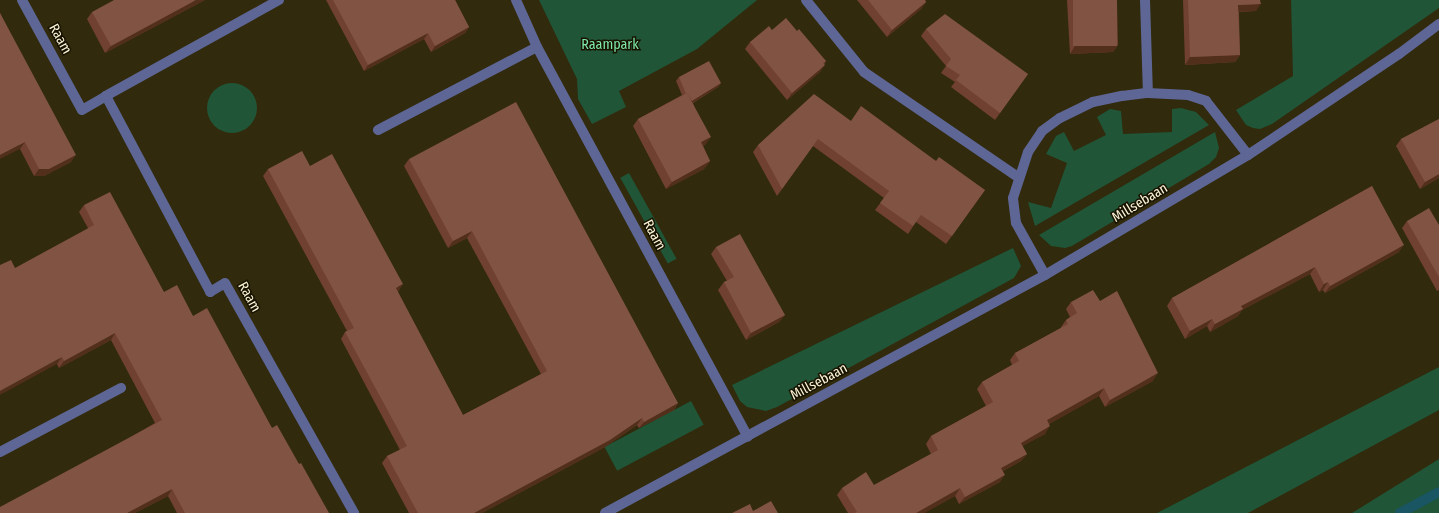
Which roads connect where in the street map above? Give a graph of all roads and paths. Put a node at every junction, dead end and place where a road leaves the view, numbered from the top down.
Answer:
1 (22, 0) edge
2 (279, 0) edge
3 (516, 0) edge
4 (806, 0) edge
5 (1145, 0) edge
6 (1439, 24) edge
7 (537, 47) junction
8 (1148, 93) junction
9 (106, 96) junction
10 (378, 130) dead end
11 (1248, 156) junction
12 (1018, 178) junction
13 (1045, 275) junction
14 (120, 388) dead end
15 (748, 437) junction
16 (0, 452) edge
17 (354, 513) edge
18 (605, 513) edge

1 - 9 street, Raam
2 - 9 street, Raam
3 - 7 street, Raam
4 - 12 street
5 - 8 street
6 - 11 street, Millsebaan
7 - 10 street
7 - 15 street, Raam
8 - 11 street
8 - 12 street
9 - 17 street, Raam
11 - 13 street, Millsebaan
12 - 13 street
13 - 15 street, Millsebaan
14 - 16 street
15 - 18 street, Millsebaan

